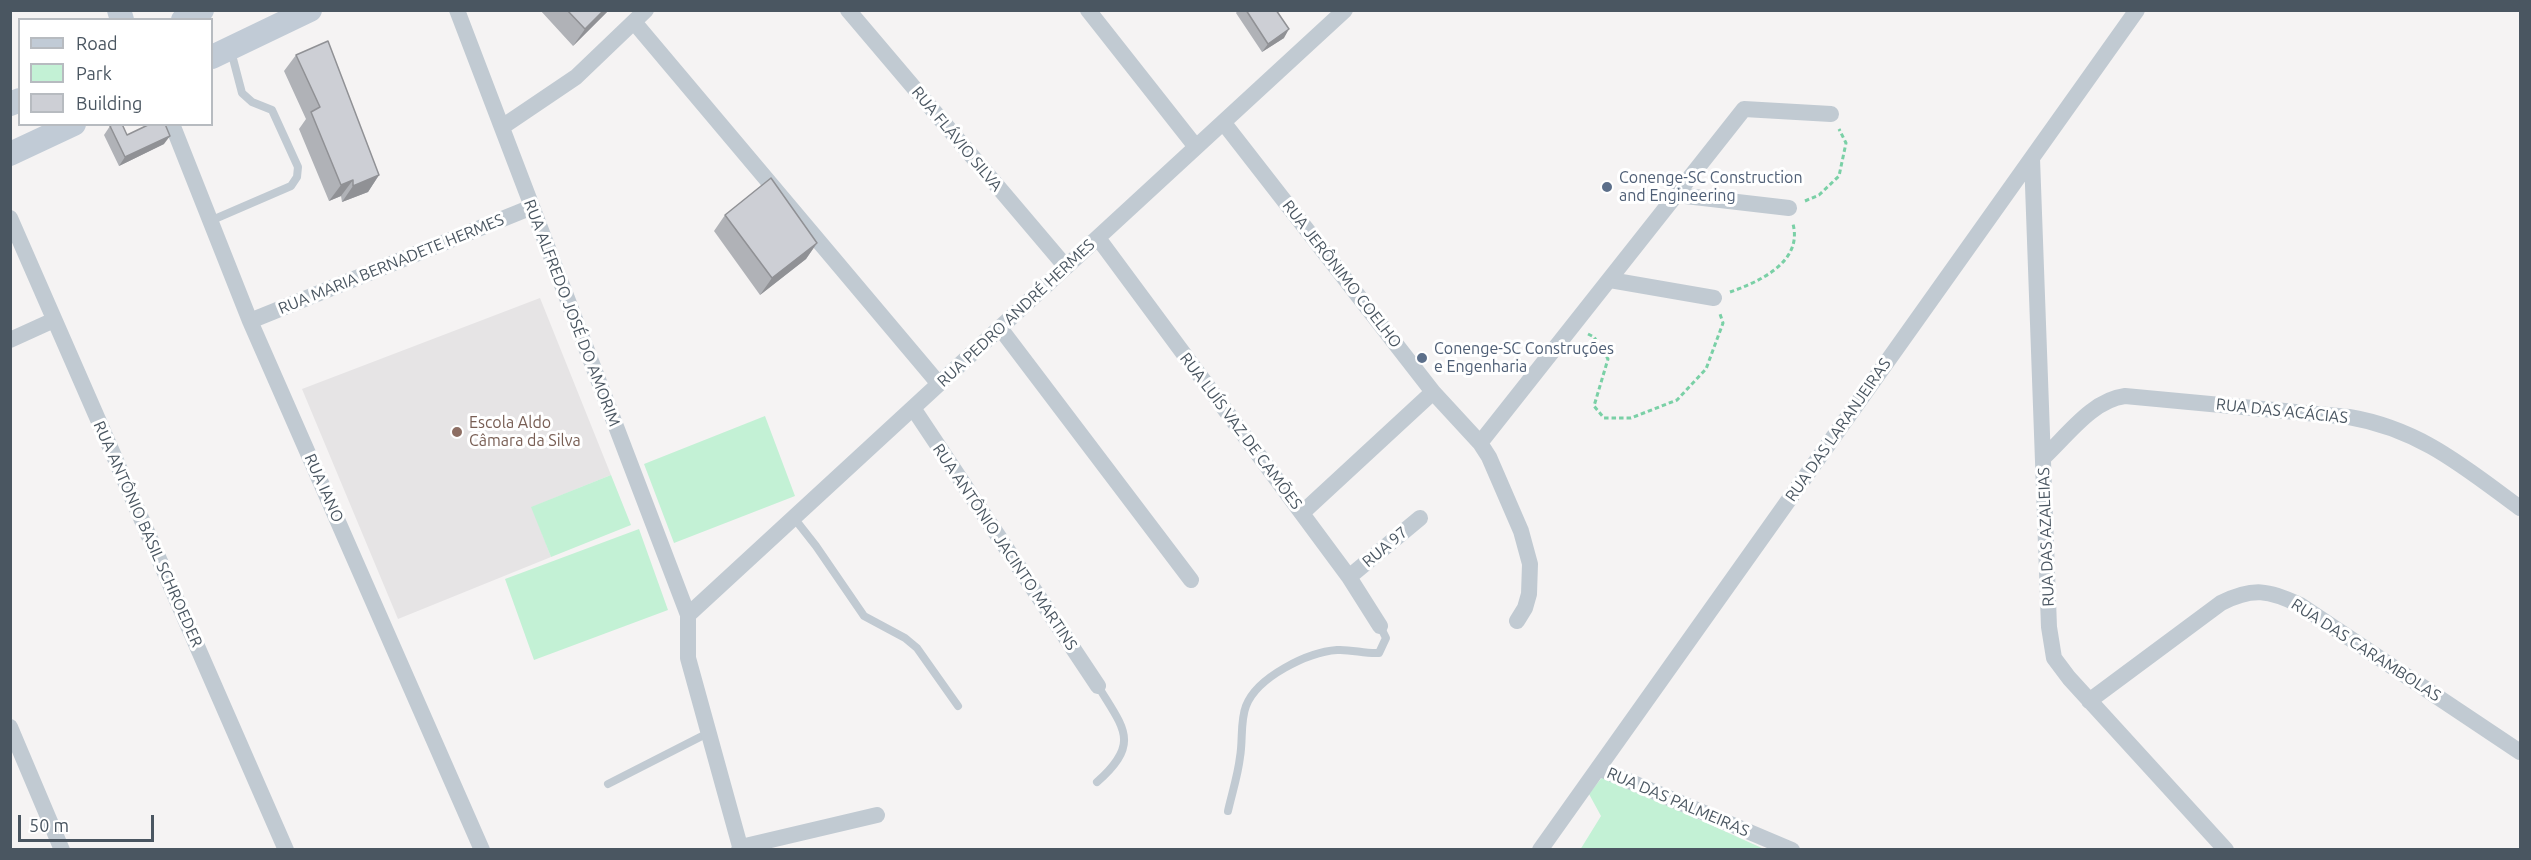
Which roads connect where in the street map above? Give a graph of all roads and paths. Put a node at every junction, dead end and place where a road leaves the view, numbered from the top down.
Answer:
1 (201, 10) edge
2 (310, 10) edge
3 (457, 10) edge
4 (646, 10) edge
5 (848, 10) edge
6 (1088, 10) edge
7 (1345, 10) edge
8 (2137, 10) edge
9 (187, 18) edge
10 (634, 22) junction
11 (221, 52) edge
12 (1831, 114) dead end
13 (1223, 122) junction
14 (71, 126) edge
15 (173, 126) edge
16 (501, 127) junction
17 (1196, 147) junction
18 (10, 154) edge
19 (2032, 158) junction
20 (1677, 195) junction
21 (532, 207) junction
22 (1789, 208) dead end
23 (10, 219) edge
24 (210, 221) junction
25 (1098, 238) junction
26 (1066, 267) junction
27 (1610, 280) junction
28 (1714, 298) dead end
29 (54, 320) junction
30 (250, 321) junction
31 (1000, 328) junction
32 (10, 340) edge
33 (939, 384) junction
34 (1433, 392) junction
35 (913, 408) junction
36 (1480, 443) junction
37 (2043, 458) junction
38 (2520, 508) edge
39 (1302, 513) junction
40 (794, 518) junction
41 (1420, 518) dead end
42 (1349, 577) junction
43 (1191, 580) dead end
44 (688, 615) junction
45 (1517, 621) dead end
46 (1380, 626) joint
47 (1098, 686) joint
48 (2089, 702) junction
49 (958, 706) dead end
50 (10, 727) edge
51 (708, 733) junction
52 (2520, 752) edge
53 (1598, 768) junction
54 (1097, 782) dead end
55 (608, 784) dead end
56 (1228, 811) dead end
57 (877, 815) dead end
58 (62, 849) edge
59 (286, 849) edge
60 (482, 849) edge
61 (740, 849) edge
62 (1540, 849) edge
63 (1792, 849) edge
64 (2226, 849) edge

1 - 9 main road
2 - 11 main road
3 - 16 street, RUA ALFREDO JOSÉ DO AMORIM
4 - 10 street
5 - 26 street, RUA FLÁVIO SILVA
6 - 17 street
7 - 13 street, RUA PEDRO ANDRÉ HERMES
8 - 19 street, RUA DAS LARANJEIRAS
10 - 16 street
10 - 33 street
11 - 24 lane
12 - 20 street
13 - 17 street, RUA PEDRO ANDRÉ HERMES
13 - 34 street, RUA JERÔNIMO COELHO
14 - 18 main road
15 - 24 street, RUA IANO
16 - 21 street, RUA ALFREDO JOSÉ DO AMORIM
17 - 25 street, RUA PEDRO ANDRÉ HERMES
19 - 37 street, RUA DAS AZALEIAS
19 - 53 street, RUA DAS LARANJEIRAS
20 - 22 street
20 - 27 street
21 - 30 street, RUA MARIA BERNADETE HERMES
21 - 44 street, RUA ALFREDO JOSÉ DO AMORIM
23 - 29 street, RUA ANTÔNIO BASIL SCHROEDER
24 - 30 street, RUA IANO
25 - 26 street, RUA PEDRO ANDRÉ HERMES
25 - 39 street, RUA LUÍS VAZ DE CAMÕES
26 - 31 street, RUA PEDRO ANDRÉ HERMES
27 - 28 street
27 - 36 street
29 - 32 street
29 - 59 street, RUA ANTÔNIO BASIL SCHROEDER
30 - 60 street, RUA IANO
31 - 33 street, RUA PEDRO ANDRÉ HERMES
31 - 43 street
33 - 35 street, RUA PEDRO ANDRÉ HERMES
34 - 36 street, RUA JERÔNIMO COELHO
34 - 39 street
35 - 40 street, RUA PEDRO ANDRÉ HERMES
35 - 47 street, RUA ANTÔNIO JACINTO MARTINS
36 - 45 street, RUA JERÔNIMO COELHO
37 - 38 street, RUA DAS ACÁCIAS
37 - 48 street, RUA DAS AZALEIAS
39 - 42 street, RUA LUÍS VAZ DE CAMÕES
40 - 44 street, RUA PEDRO ANDRÉ HERMES
40 - 49 lane
41 - 42 street, RUA 97
42 - 46 street, RUA LUÍS VAZ DE CAMÕES
44 - 51 street
46 - 56 lane
47 - 54 lane
48 - 52 street, RUA DAS CARAMBOLAS
48 - 64 street, RUA DAS AZALEIAS
50 - 58 street
51 - 55 lane
51 - 61 street
53 - 62 street, RUA DAS LARANJEIRAS
53 - 63 street, RUA DAS PALMEIRAS
57 - 61 street

